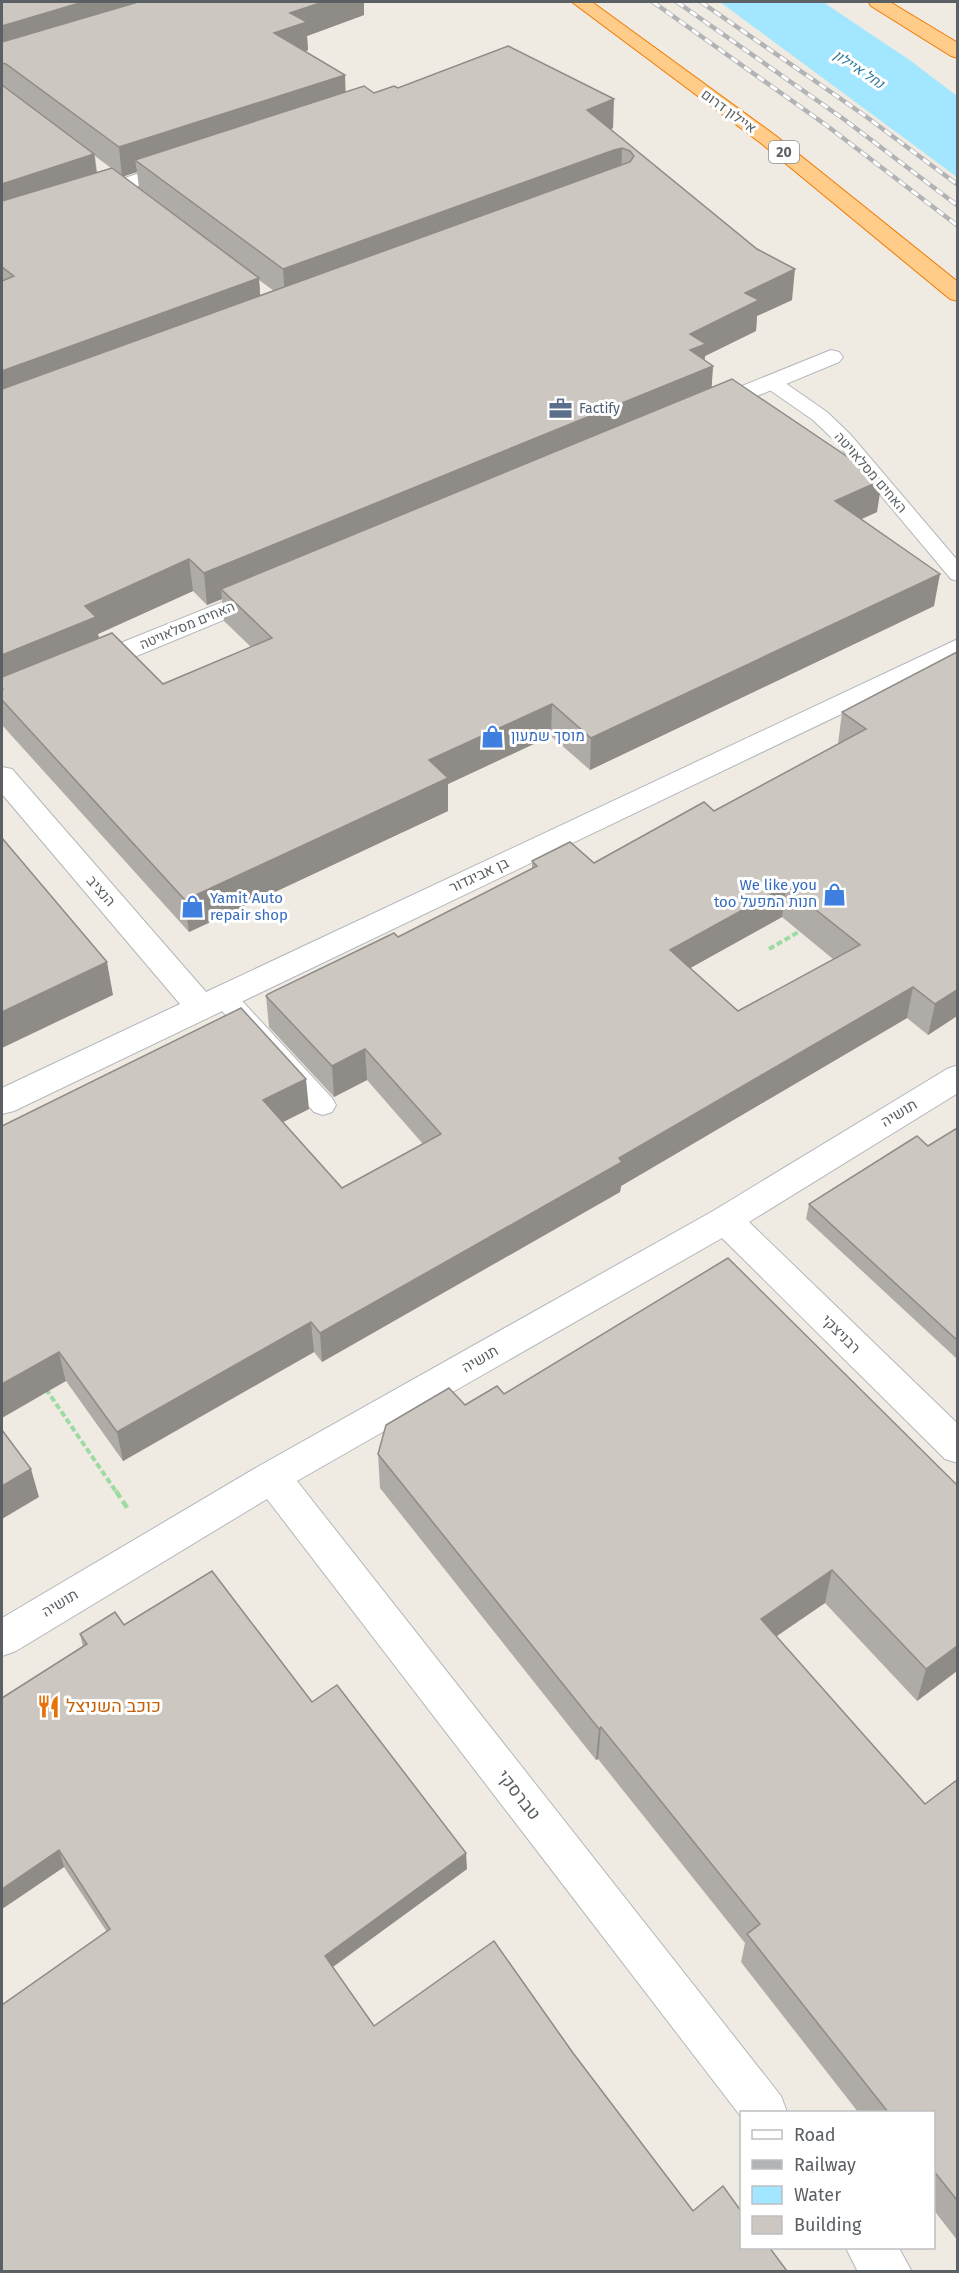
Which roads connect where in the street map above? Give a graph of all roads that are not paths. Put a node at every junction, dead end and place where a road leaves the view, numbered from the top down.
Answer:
1 (571, 2) edge
2 (581, 2) edge
3 (878, 2) edge
4 (604, 19) junction
5 (957, 52) edge
6 (196, 161) edge
7 (97, 172) edge
8 (116, 186) junction
9 (135, 200) edge
10 (2, 225) edge
11 (957, 294) edge
12 (831, 357) dead end
13 (771, 382) junction
14 (683, 418) edge
15 (957, 575) edge
16 (287, 583) edge
17 (957, 647) edge
18 (68, 675) edge
19 (2, 776) edge
20 (212, 1002) junction
21 (957, 1077) edge
22 (2, 1102) edge
23 (323, 1105) dead end
24 (725, 1220) junction
25 (957, 1448) edge
26 (272, 1477) junction
27 (2, 1638) edge
28 (764, 2111) edge
29 (872, 2249) edge
30 (888, 2271) edge

1 - 4 highway
2 - 4 highway, איילון דרום / 20
3 - 5 highway
4 - 11 highway, איילון דרום / 20
6 - 8 street
7 - 8 street
8 - 9 street
8 - 10 street
12 - 13 street
13 - 14 street
13 - 15 lane, האחים מסלאויטה
16 - 18 street, האחים מסלאויטה
17 - 20 street, בן אביגדור
19 - 20 street, הנציב
20 - 22 street, בן אביגדור
20 - 23 lane
21 - 24 street, תושיה
24 - 25 street, רבניצקי
24 - 26 street, תושיה
26 - 27 street, תושיה
26 - 28 street, טברסקי
29 - 30 street

